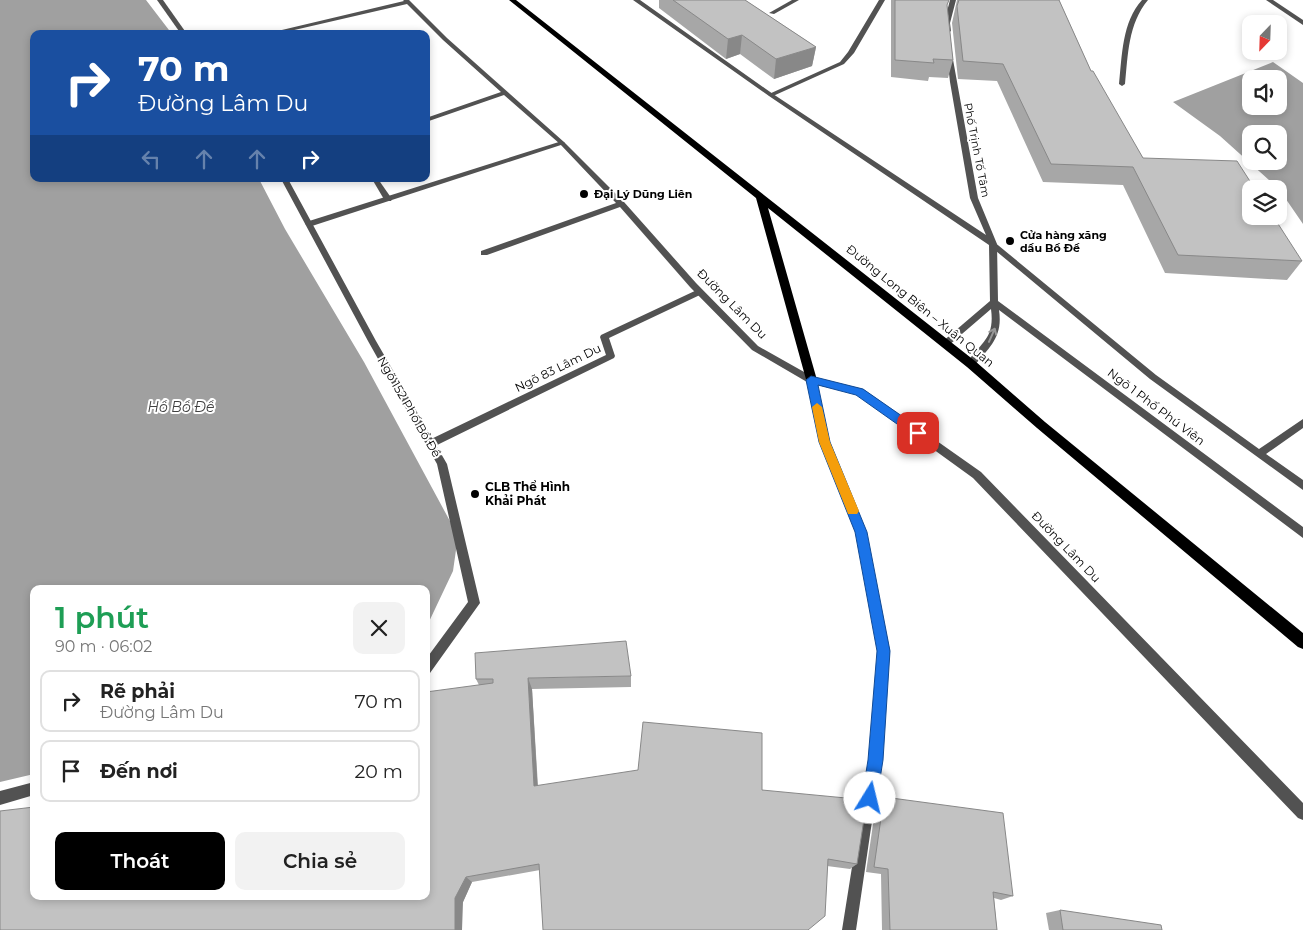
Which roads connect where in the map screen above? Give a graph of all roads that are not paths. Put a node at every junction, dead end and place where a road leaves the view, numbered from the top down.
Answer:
1 (160, 0) edge
2 (512, 0) edge
3 (636, 0) edge
4 (796, 0) edge
5 (882, 0) edge
6 (953, 0) edge
7 (1145, 0) edge
8 (1269, 0) edge
9 (407, 1) edge
10 (772, 12) dead end
11 (1303, 23) edge
12 (181, 30) edge
13 (285, 30) edge
14 (1122, 84) dead end
15 (506, 92) junction
16 (772, 95) junction
17 (430, 119) edge
18 (562, 143) junction
19 (286, 182) edge
20 (377, 182) edge
21 (760, 196) junction
22 (388, 198) junction
23 (621, 204) junction
24 (309, 224) junction
25 (993, 244) junction
26 (484, 253) dead end
27 (699, 292) junction
28 (994, 302) junction
29 (945, 344) junction
30 (971, 364) junction
31 (811, 380) junction
32 (1303, 423) edge
33 (430, 444) junction
34 (1259, 454) junction
35 (1303, 486) edge
36 (1303, 533) edge
37 (1303, 642) edge
38 (430, 664) edge
39 (30, 789) edge
40 (0, 798) edge
41 (1303, 813) edge
42 (849, 930) edge

1 - 12 street
2 - 21 main road, Đường Long Biên – Xuân Quan
3 - 16 street
4 - 10 street
5 - 16 street
6 - 25 street, Phố Trịnh Tố Tâm
7 - 14 street
8 - 11 street
9 - 13 street
9 - 15 street, Đường Lâm Du
15 - 17 street
15 - 18 street, Đường Lâm Du
16 - 25 street
18 - 22 street
18 - 23 street, Đường Lâm Du
19 - 24 street, Ngõ 152 Phố Bồ Đề
20 - 22 street
21 - 29 main road, Đường Long Biên – Xuân Quan
21 - 31 main road
22 - 24 street
23 - 26 street
23 - 27 street, Đường Lâm Du
24 - 33 street, Ngõ 152 Phố Bồ Đề
25 - 28 street, Phố Trịnh Tố Tâm
25 - 34 street
27 - 31 street, Đường Lâm Du
27 - 33 street, Ngõ 83 Lâm Du
28 - 29 street
30 -> 28 street, Phố Trịnh Tố Tâm
28 - 36 street, Ngõ 1 Phố Phú Viên
29 - 30 main road, Đường Long Biên – Xuân Quan
30 - 37 main road, Đường Long Biên – Xuân Quan
31 - 41 street, Đường Lâm Du
31 - 42 street
32 - 34 street
33 - 38 street, Ngõ 152 Phố Bồ Đề
34 - 35 street
39 - 40 street

